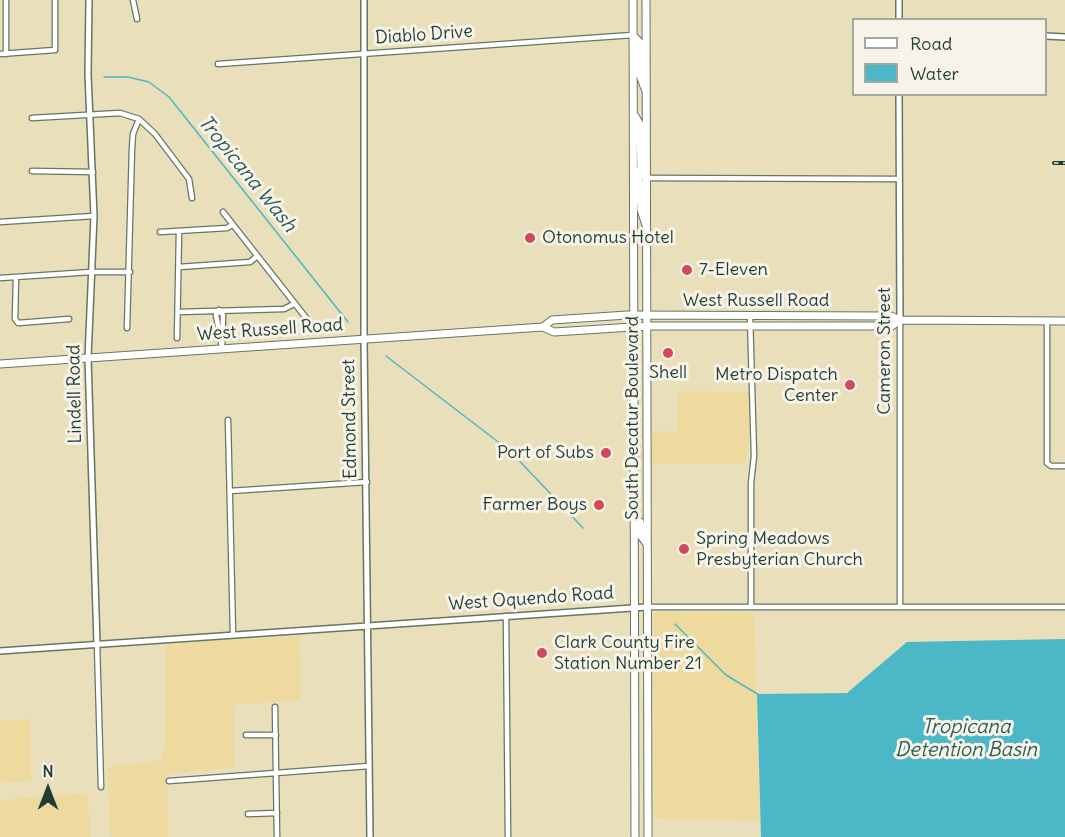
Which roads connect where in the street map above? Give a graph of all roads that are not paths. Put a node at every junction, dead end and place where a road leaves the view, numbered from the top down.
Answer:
1 (6, 0) edge
2 (55, 0) edge
3 (89, 0) edge
4 (133, 0) edge
5 (364, 0) edge
6 (633, 0) edge
7 (646, 0) edge
8 (899, 0) edge
9 (899, 18) edge
10 (137, 19) dead end
11 (633, 35) junction
12 (1047, 36) edge
13 (1065, 37) edge
14 (3, 54) edge
15 (364, 55) junction
16 (218, 64) dead end
17 (647, 95) junction
18 (899, 96) edge
19 (90, 114) junction
20 (634, 114) junction
21 (32, 118) dead end
22 (139, 119) junction
23 (634, 170) junction
24 (32, 171) dead end
25 (93, 172) junction
26 (648, 178) junction
27 (899, 179) junction
28 (192, 198) dead end
29 (223, 212) dead end
30 (94, 216) junction
31 (0, 222) edge
32 (232, 225) junction
33 (648, 230) junction
34 (160, 232) dead end
35 (179, 232) junction
36 (256, 257) junction
37 (179, 267) junction
38 (91, 272) junction
39 (130, 272) junction
40 (16, 277) junction
41 (0, 278) edge
42 (294, 304) junction
43 (219, 309) junction
44 (179, 312) junction
45 (648, 315) junction
46 (634, 316) junction
47 (750, 316) junction
48 (69, 319) dead end
49 (900, 320) junction
50 (1047, 321) junction
51 (1065, 321) edge
52 (634, 326) junction
53 (648, 326) junction
54 (752, 326) junction
55 (543, 327) junction
56 (127, 328) dead end
57 (314, 328) dead end
58 (177, 338) dead end
59 (364, 339) junction
60 (222, 349) junction
61 (88, 358) junction
62 (0, 364) edge
63 (228, 420) dead end
64 (1065, 466) edge
65 (367, 482) junction
66 (230, 491) junction
67 (634, 519) junction
68 (647, 544) junction
69 (647, 607) junction
70 (751, 607) junction
71 (900, 607) junction
72 (635, 608) junction
73 (1065, 608) edge
74 (506, 616) junction
75 (369, 625) junction
76 (233, 634) junction
77 (97, 644) junction
78 (0, 651) edge
79 (275, 707) dead end
80 (246, 735) dead end
81 (276, 735) junction
82 (369, 766) junction
83 (276, 773) junction
84 (169, 781) dead end
85 (101, 787) dead end
86 (277, 813) junction
87 (248, 814) dead end
88 (277, 837) edge
89 (370, 837) edge
90 (508, 837) edge
91 (635, 837) edge
92 (648, 837) edge

1 - 14 street
2 - 14 street
3 - 19 street, Lindell Road
4 - 10 street
5 - 15 street, Edmond Street
6 - 11 main road, South Decatur Boulevard
7 - 17 main road, South Decatur Boulevard
8 - 9 street
11 - 15 street, Diablo Drive
11 - 17 main road
11 - 20 main road, South Decatur Boulevard
12 - 13 street
15 - 16 street, Diablo Drive
15 - 59 street, Edmond Street
17 - 26 main road, South Decatur Boulevard
18 - 27 street, Cameron Street
19 - 21 street
19 - 22 street
19 - 25 street, Lindell Road
20 - 23 main road, South Decatur Boulevard
20 - 26 main road
22 - 28 street
22 - 39 street
23 - 33 main road
23 - 46 main road, South Decatur Boulevard
24 - 25 street
25 - 30 street, Lindell Road
26 - 27 street
26 - 33 main road, South Decatur Boulevard
27 - 49 street, Cameron Street
29 - 32 street
30 - 31 street
30 - 38 street, Lindell Road
32 - 35 street
32 - 36 street
33 - 45 main road, South Decatur Boulevard
34 - 35 street
35 - 37 street
36 - 37 street
36 - 42 street
37 - 44 street
38 - 39 street
38 - 40 street
38 - 61 street, Lindell Road
39 - 56 street
40 - 41 street
40 - 48 street
42 - 43 street
42 - 57 street
43 - 44 street
43 - 60 street
44 - 58 street
45 - 46 main road, West Russell Road
45 - 47 main road, West Russell Road
45 - 53 main road, South Decatur Boulevard
46 - 52 main road, South Decatur Boulevard
46 - 55 main road, West Russell Road
47 - 49 main road, West Russell Road
47 - 54 street
49 - 50 main road, West Russell Road
49 - 54 main road, West Russell Road
49 - 71 street, Cameron Street
50 - 51 main road, West Russell Road
50 - 64 street
52 - 53 main road, West Russell Road
52 - 55 main road, West Russell Road
52 - 67 main road, South Decatur Boulevard
53 - 54 main road, West Russell Road
53 - 68 main road, South Decatur Boulevard
54 - 70 street
55 - 59 main road, West Russell Road
59 - 60 main road, West Russell Road
59 - 65 street, Edmond Street
60 - 61 main road, West Russell Road
61 - 62 main road, West Russell Road
61 - 77 street, Lindell Road
63 - 66 street
65 - 66 street
65 - 75 street, Edmond Street
66 - 76 street
67 - 68 main road
67 - 72 main road, South Decatur Boulevard
68 - 69 main road, South Decatur Boulevard
69 - 70 street, West Oquendo Road
69 - 72 street, West Oquendo Road
69 - 92 main road, South Decatur Boulevard
70 - 71 street, West Oquendo Road
71 - 73 street, West Oquendo Road
72 - 74 street, West Oquendo Road
72 - 91 main road, South Decatur Boulevard
74 - 75 street, West Oquendo Road
74 - 90 street
75 - 76 street, West Oquendo Road
75 - 82 street, Edmond Street
76 - 77 street, West Oquendo Road
77 - 78 street, West Oquendo Road
77 - 85 street, Lindell Road
79 - 81 street
80 - 81 street
81 - 83 street
82 - 83 street
82 - 89 street, Edmond Street
83 - 84 street
83 - 86 street
86 - 87 street
86 - 88 street

